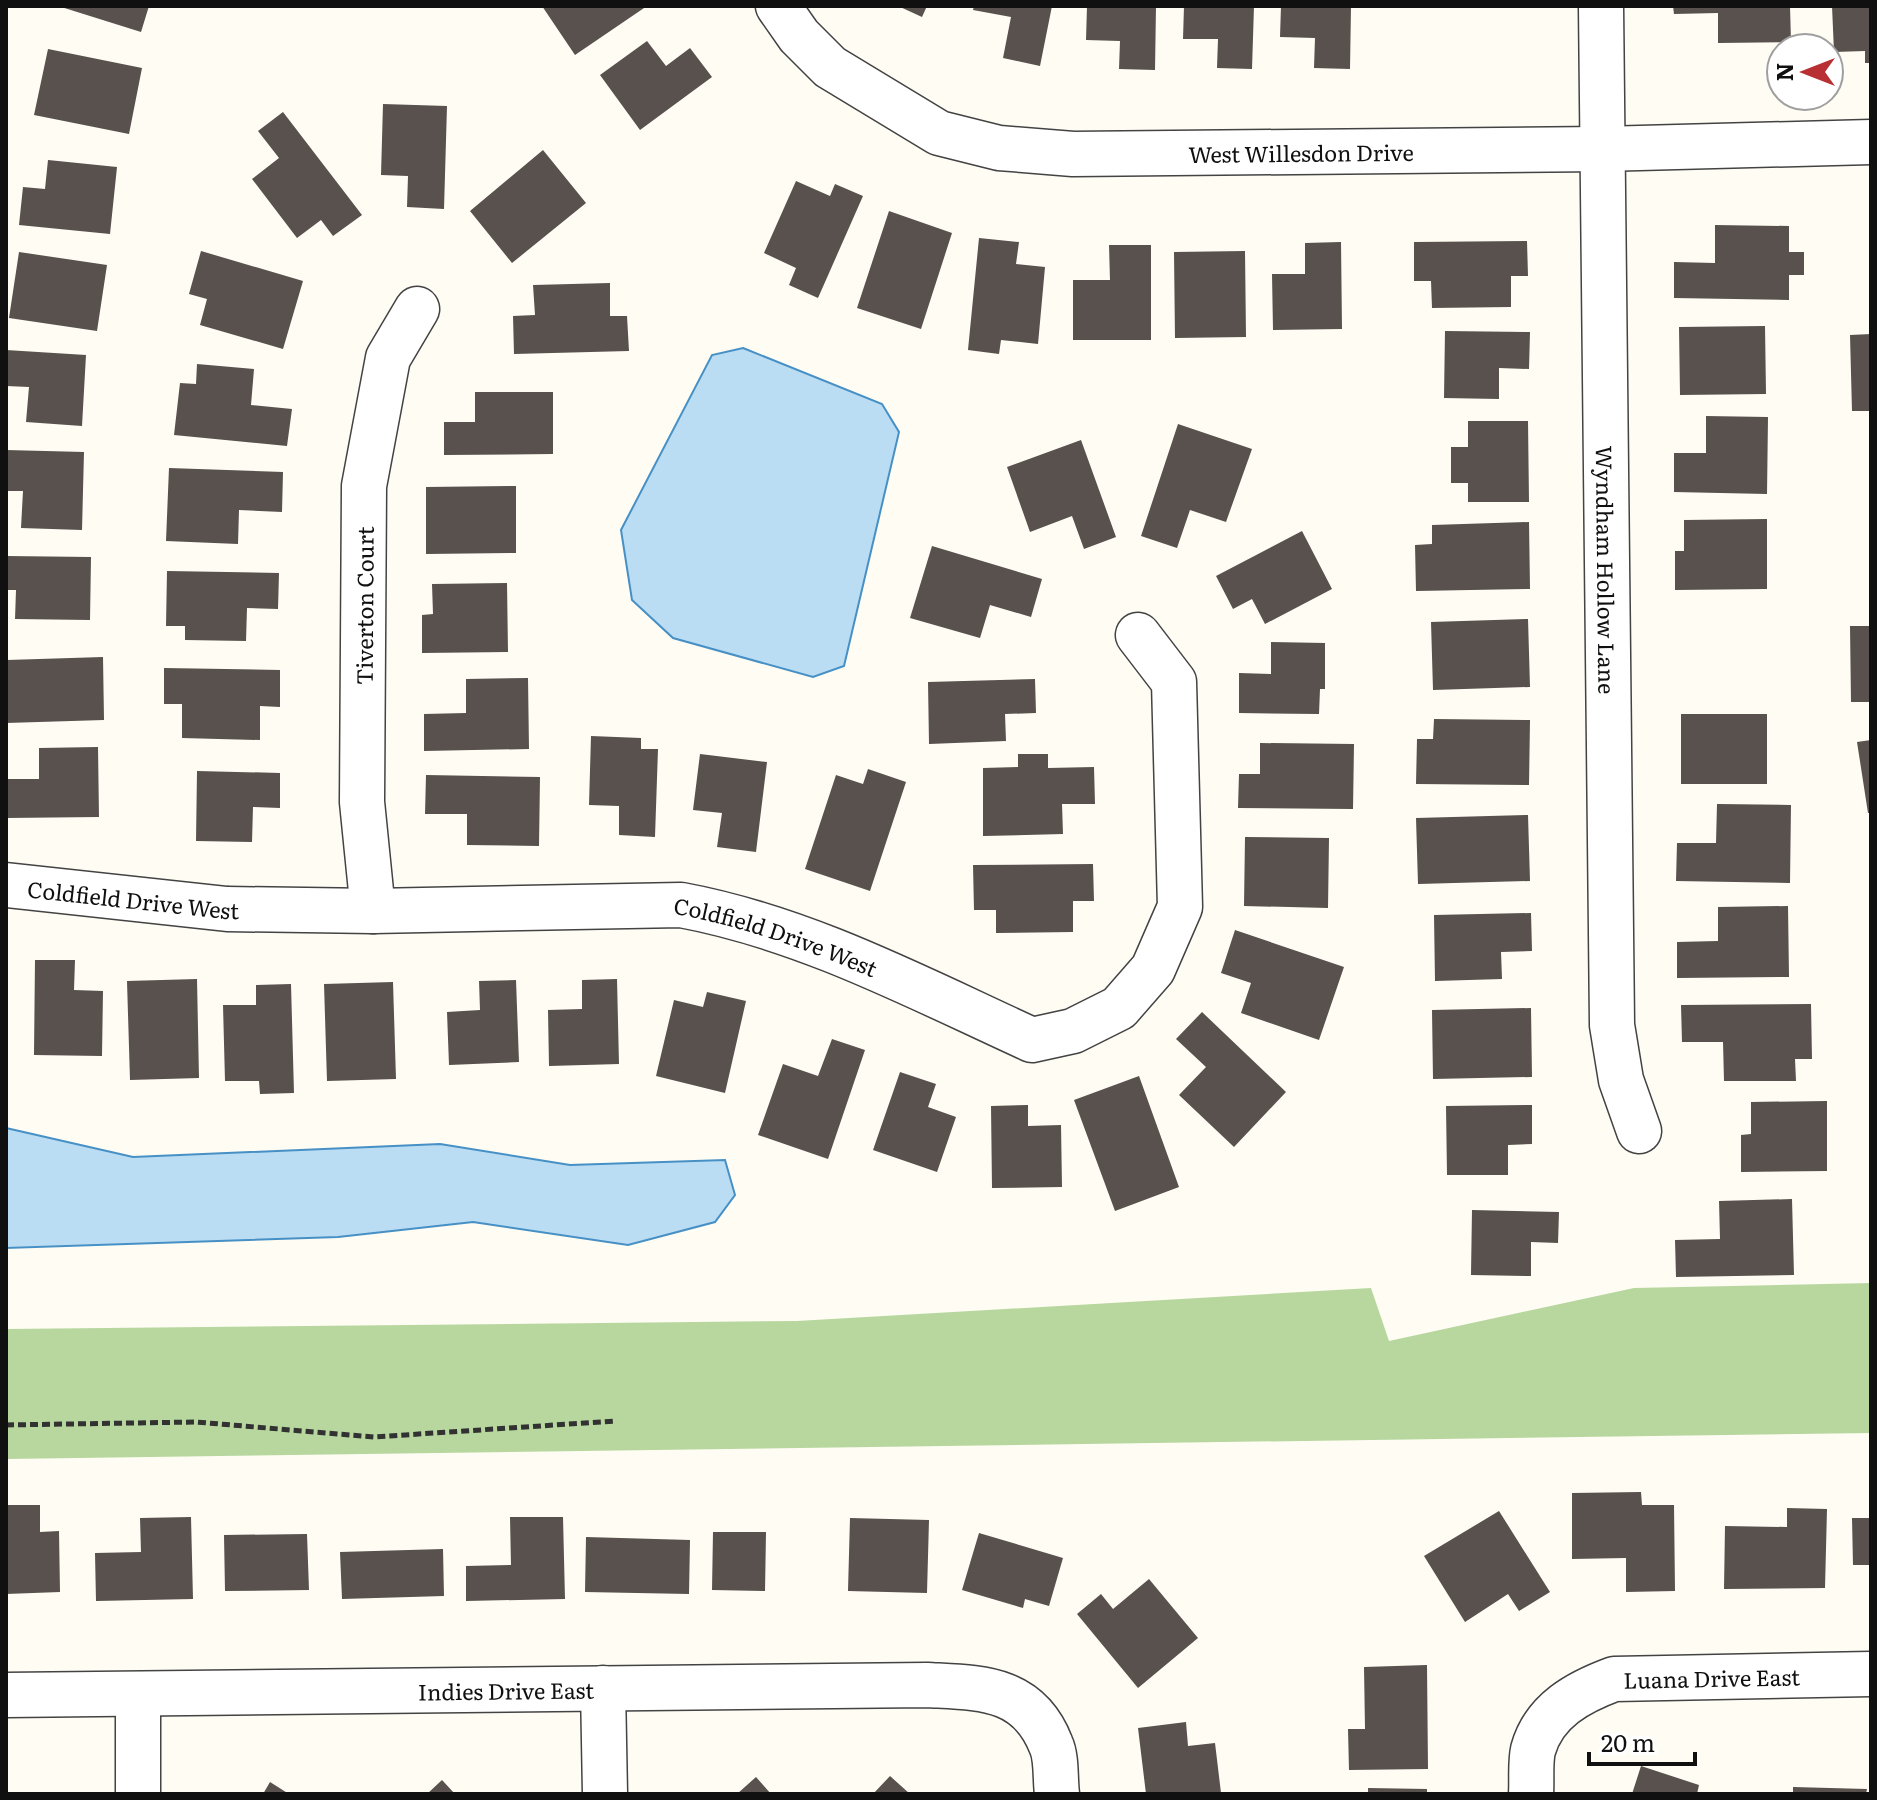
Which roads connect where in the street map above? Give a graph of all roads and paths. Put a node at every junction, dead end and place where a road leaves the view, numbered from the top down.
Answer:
1 (778, 6) edge
2 (1601, 6) edge
3 (1871, 142) edge
4 (1602, 149) junction
5 (417, 309) dead end
6 (1138, 635) dead end
7 (6, 885) edge
8 (373, 911) junction
9 (1639, 1131) dead end
10 (615, 1421) dead end
11 (6, 1425) edge
12 (1871, 1674) edge
13 (603, 1688) junction
14 (6, 1695) edge
15 (138, 1696) junction
16 (138, 1794) edge
17 (605, 1794) edge
18 (1057, 1794) edge
19 (1531, 1794) edge

1 - 4 street, West Willesdon Drive
2 - 4 street, Wyndham Hollow Lane
3 - 4 street, West Willesdon Drive
4 - 9 street, Wyndham Hollow Lane
5 - 8 street, Tiverton Court
6 - 8 street, Coldfield Drive West
7 - 8 street, Coldfield Drive West
10 - 11 path
12 - 19 street, Luana Drive East
13 - 15 street, Indies Drive East
13 - 17 street
13 - 18 street, Indies Drive East
14 - 15 street, Indies Drive East
15 - 16 street

